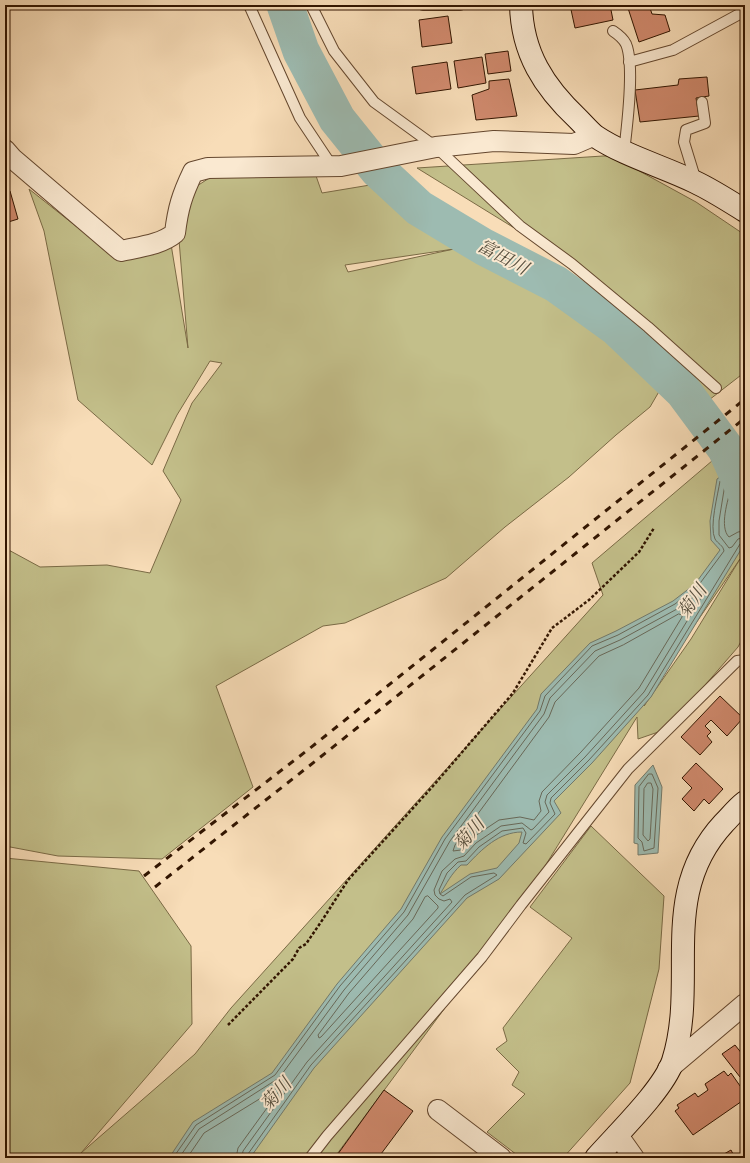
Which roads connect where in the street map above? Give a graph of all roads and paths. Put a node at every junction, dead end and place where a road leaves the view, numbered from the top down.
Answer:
1 (249, 5) edge
2 (311, 5) edge
3 (423, 5) edge
4 (460, 5) edge
5 (521, 5) edge
6 (745, 10) edge
7 (613, 31) dead end
8 (629, 62) junction
9 (702, 102) dead end
10 (595, 135) junction
11 (436, 147) junction
12 (5, 150) edge
13 (624, 152) junction
14 (337, 166) junction
15 (696, 182) junction
16 (745, 211) edge
17 (716, 388) dead end
18 (654, 528) dead end
19 (745, 660) edge
20 (745, 802) edge
21 (745, 1004) edge
22 (228, 1025) dead end
23 (668, 1069) junction
24 (438, 1110) dead end
25 (617, 1134) junction
26 (310, 1158) edge
27 (501, 1158) edge
28 (596, 1158) edge
29 (634, 1158) edge

1 - 14 lane
2 - 11 lane
3 - 4 lane
5 - 10 street
6 - 8 lane
7 - 8 lane
8 - 13 lane
9 - 15 lane
10 - 11 street
10 - 13 street
11 - 14 street
11 - 17 lane
12 - 14 street
13 - 15 street
15 - 16 street
18 - 22 path
19 - 26 lane
20 - 23 street
21 - 23 street
23 - 25 street
24 - 27 street
25 - 28 street
25 - 29 street

